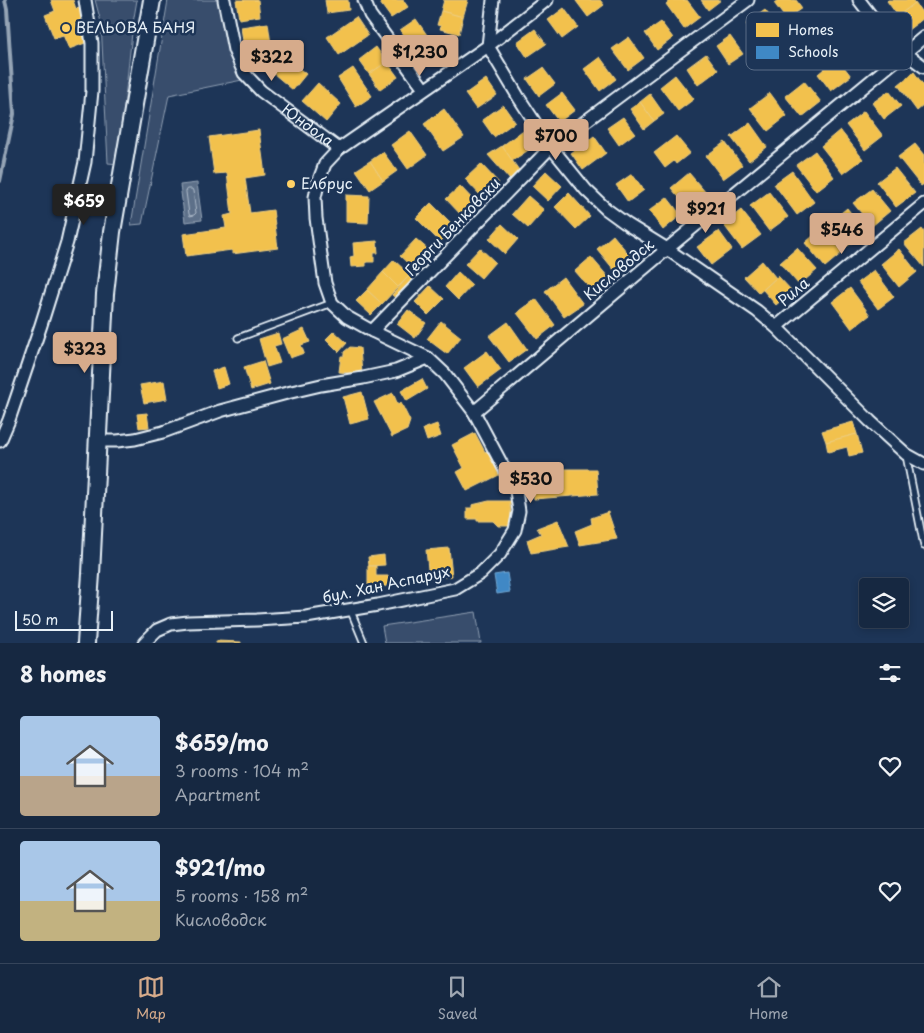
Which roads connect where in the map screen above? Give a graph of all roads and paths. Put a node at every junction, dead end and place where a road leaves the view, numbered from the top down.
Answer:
1 (85, 0) edge
2 (152, 0) edge
3 (224, 0) edge
4 (364, 0) edge
5 (493, 0) edge
6 (547, 0) edge
7 (748, 0) edge
8 (859, 0) edge
9 (868, 12) edge
10 (924, 37) edge
11 (488, 46) junction
12 (912, 46) edge
13 (912, 58) edge
14 (924, 66) edge
15 (882, 70) edge
16 (424, 90) junction
17 (551, 147) junction
18 (339, 148) junction
19 (924, 204) edge
20 (667, 249) junction
21 (332, 303) junction
22 (776, 327) junction
23 (372, 331) junction
24 (238, 338) dead end
25 (428, 358) junction
26 (474, 412) junction
27 (0, 441) edge
28 (98, 441) junction
29 (906, 454) junction
30 (924, 464) edge
31 (924, 546) edge
32 (350, 609) junction
33 (86, 643) edge
34 (144, 643) edge
35 (364, 643) edge

1 - 27 street
2 - 28 main road
3 - 18 street, Юндола
4 - 16 street
5 - 11 street
6 - 11 street
7 - 17 street, Георги Бенковски
8 - 9 street
10 - 12 street, Кисловодск
11 - 16 street
11 - 17 street
13 - 14 street
15 - 20 street, Кисловодск
16 - 18 street
17 - 20 street
17 - 23 street, Георги Бенковски
18 - 21 street
19 - 22 street, Рила
20 - 22 street
20 - 26 street, Кисловодск
21 - 23 street, бул. Хан Аспарух
21 - 24 lane
22 - 29 street
23 - 25 street, бул. Хан Аспарух
25 - 26 street, бул. Хан Аспарух
25 - 28 street
26 - 32 street, бул. Хан Аспарух
28 - 33 main road
29 - 30 street
29 - 31 lane
32 - 34 street, бул. Хан Аспарух
32 - 35 lane

